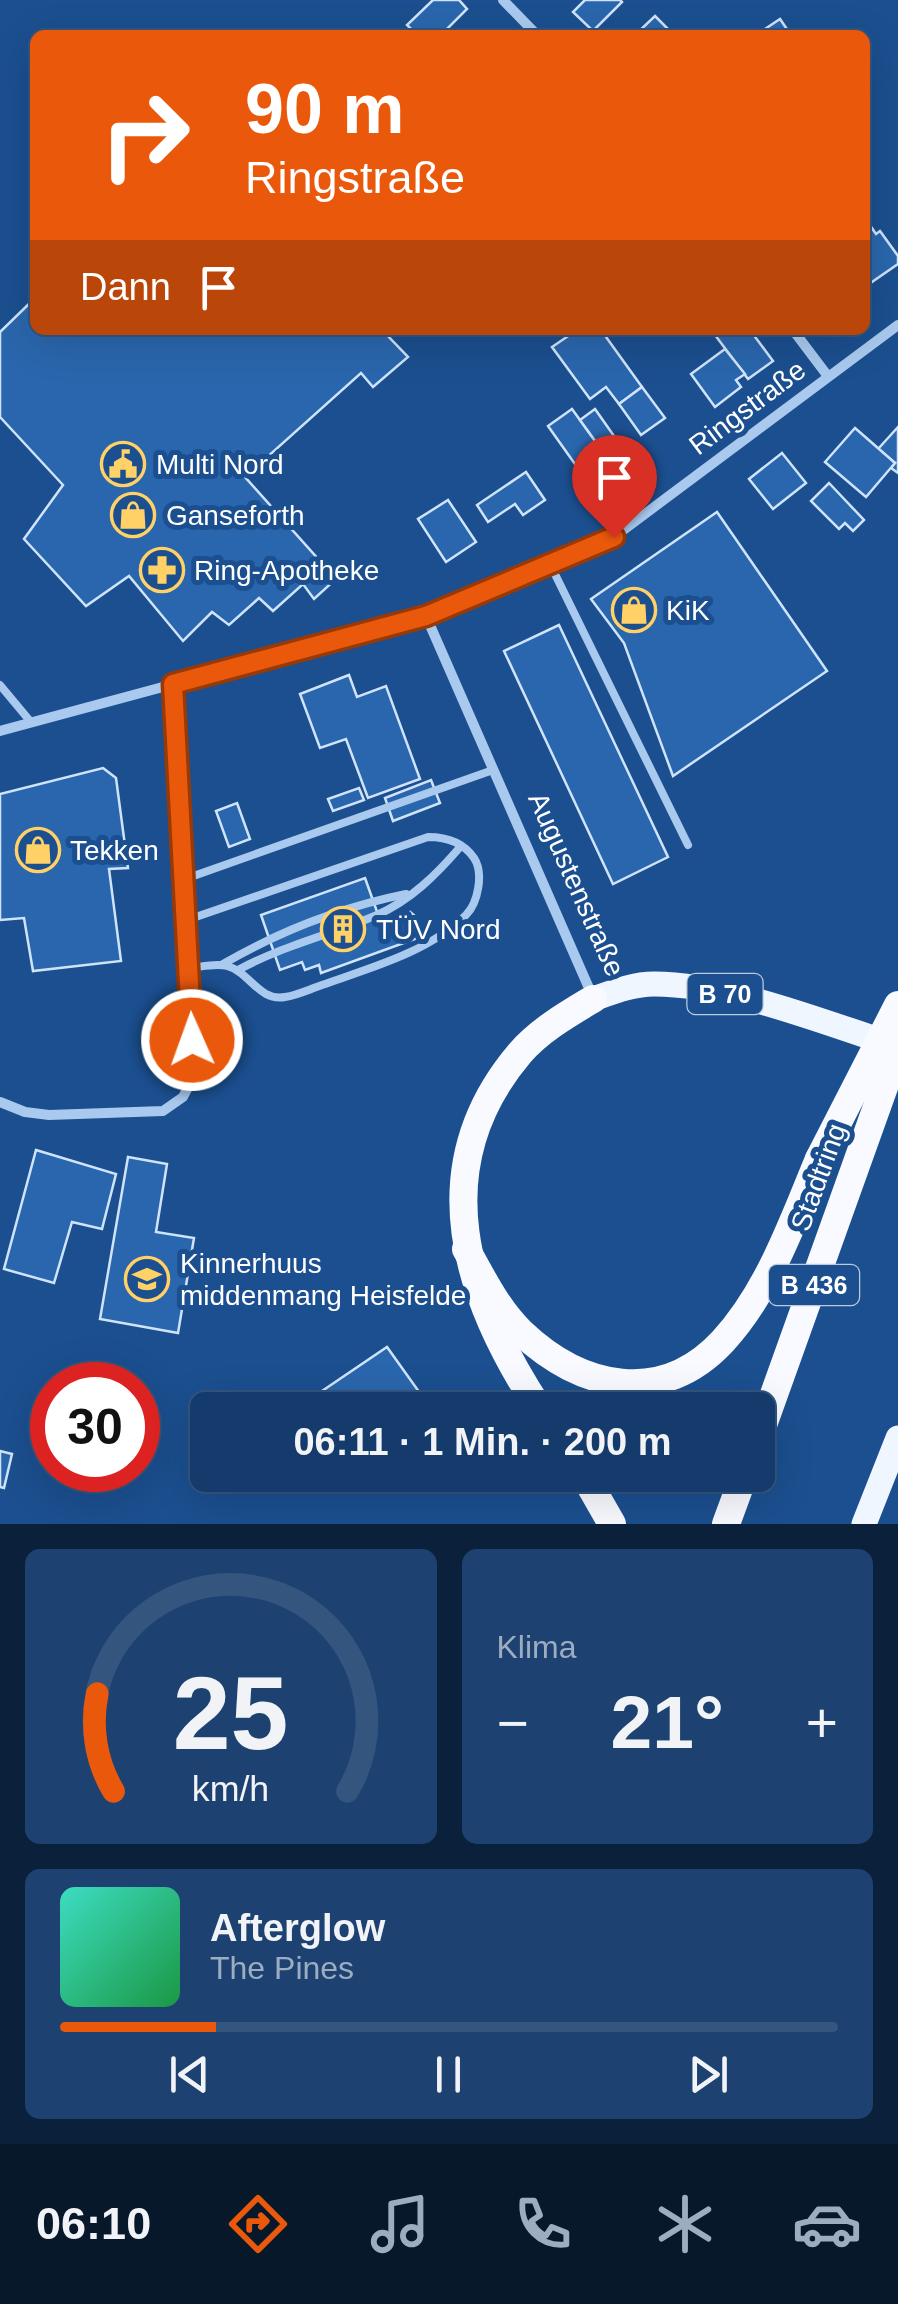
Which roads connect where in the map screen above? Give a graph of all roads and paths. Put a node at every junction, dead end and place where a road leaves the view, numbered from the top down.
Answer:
1 (503, 0) edge
2 (532, 30) edge
3 (898, 325) edge
4 (797, 335) edge
5 (828, 375) junction
6 (550, 564) junction
7 (426, 616) junction
8 (173, 684) junction
9 (0, 686) edge
10 (30, 722) junction
11 (0, 731) edge
12 (493, 770) junction
13 (688, 844) dead end
14 (461, 846) junction
15 (185, 879) junction
16 (415, 893) junction
17 (188, 920) junction
18 (222, 964) junction
19 (190, 968) junction
20 (238, 970) junction
21 (594, 999) junction
22 (898, 1005) edge
23 (898, 1048) edge
24 (0, 1102) edge
25 (466, 1249) junction
26 (530, 1392) edge
27 (775, 1392) edge
28 (898, 1438) edge
29 (594, 1492) edge
30 (738, 1492) edge
31 (612, 1524) edge
32 (726, 1524) edge
33 (864, 1524) edge

1 - 2 street
3 - 5 street, Ringstraße
4 - 5 street
5 - 6 street, Ringstraße
6 - 7 street, Ringstraße
6 - 13 lane
7 - 8 street, Ringstraße
7 - 12 street, Augustenstraße
8 - 10 street, Ringstraße
8 - 15 street
9 - 10 lane
10 - 11 street, Ringstraße
12 - 15 lane
12 - 21 street, Augustenstraße
14 - 16 lane
14 - 17 lane
14 - 20 lane
15 - 17 street
16 - 18 lane
16 - 20 lane
17 - 19 street
18 - 19 lane
18 - 20 lane
19 - 24 street
21 - 23 main road, Augustenstraße / B 70
21 - 25 highway, B 70
22 - 25 highway, B 70, bridge
23 - 27 highway, Stadtring / B 436
25 - 26 highway
28 - 33 main road
29 - 31 highway
30 - 32 highway

